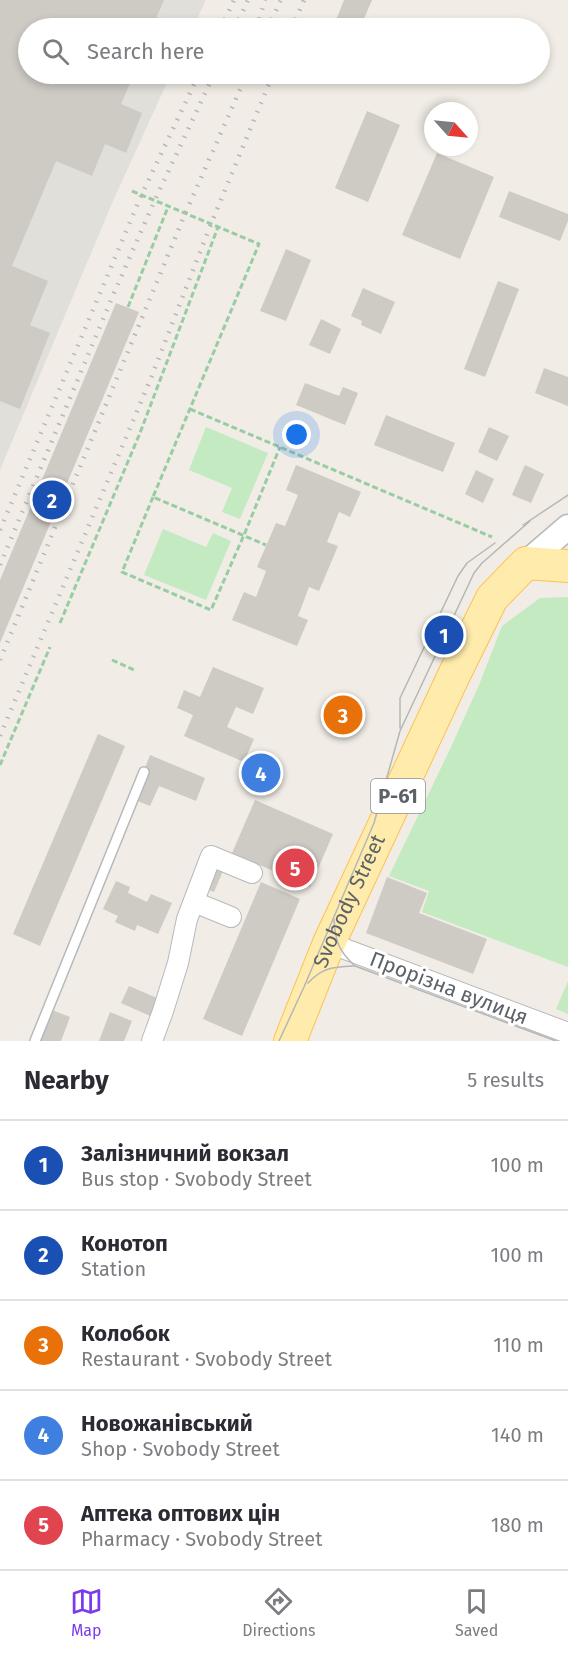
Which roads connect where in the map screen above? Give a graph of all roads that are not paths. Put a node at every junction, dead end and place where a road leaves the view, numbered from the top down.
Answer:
1 (568, 527) edge
2 (526, 563) junction
3 (568, 566) edge
4 (144, 772) dead end
5 (252, 873) dead end
6 (194, 902) junction
7 (231, 917) dead end
8 (329, 943) junction
9 (568, 1033) edge
10 (35, 1041) edge
11 (152, 1041) edge
12 (290, 1041) edge

1 - 2 street, Svobody Street
2 - 3 main road
2 - 8 main road, Svobody Street / Р-61
4 - 10 lane
5 - 6 street
6 - 7 street
6 - 11 street
8 - 9 street, Прорізна вулиця
8 - 12 main road, Svobody Street / Р-61

